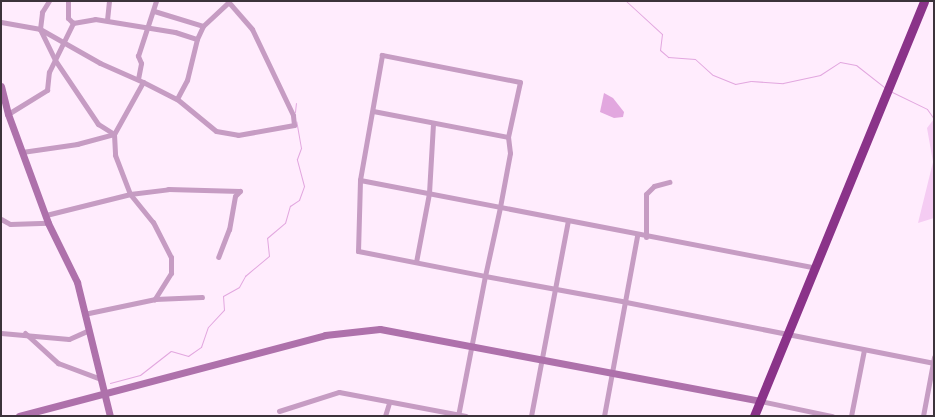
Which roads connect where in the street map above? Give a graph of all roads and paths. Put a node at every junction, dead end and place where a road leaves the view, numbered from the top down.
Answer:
1 (50, 1) edge
2 (68, 1) edge
3 (109, 1) edge
4 (156, 1) edge
5 (229, 2) edge
6 (923, 2) edge
7 (154, 11) junction
8 (106, 20) junction
9 (1, 22) edge
10 (73, 22) junction
11 (203, 26) junction
12 (40, 29) junction
13 (150, 29) junction
14 (197, 39) junction
15 (64, 42) junction
16 (55, 60) junction
17 (138, 79) junction
18 (143, 82) junction
19 (1, 86) edge
20 (177, 99) junction
21 (3, 105) edge
22 (373, 111) junction
23 (8, 114) junction
24 (433, 123) junction
25 (114, 134) junction
26 (508, 137) junction
27 (22, 152) junction
28 (360, 180) junction
29 (669, 182) dead end
30 (428, 193) junction
31 (130, 194) junction
32 (500, 207) junction
33 (46, 215) junction
34 (1, 219) edge
35 (568, 220) junction
36 (48, 223) junction
37 (637, 236) junction
38 (646, 237) junction
39 (218, 257) dead end
40 (416, 262) junction
41 (816, 268) junction
42 (485, 276) junction
43 (556, 289) junction
44 (202, 297) dead end
45 (155, 299) junction
46 (626, 302) junction
47 (84, 314) junction
48 (87, 331) junction
49 (26, 333) junction
50 (1, 334) edge
51 (788, 334) junction
52 (472, 346) junction
53 (864, 350) junction
54 (544, 360) junction
55 (933, 361) edge
56 (614, 373) junction
57 (100, 379) junction
58 (104, 394) junction
59 (760, 401) junction
60 (389, 403) junction
61 (279, 411) dead end
62 (458, 415) edge
63 (19, 416) edge
64 (110, 416) edge
65 (385, 416) edge
66 (466, 416) edge
67 (531, 416) edge
68 (604, 416) edge
69 (754, 416) edge
70 (832, 416) edge
71 (851, 416) edge
72 (923, 416) edge

1 - 12 street
2 - 10 street
3 - 8 street
4 - 7 street
5 - 11 street
5 - 20 street
6 - 41 highway
7 - 11 street
7 - 13 street
8 - 10 street
8 - 13 street
9 - 12 street
10 - 15 street
11 - 14 street
12 - 15 street
12 - 16 street
13 - 14 street
13 - 17 street
14 - 20 street
15 - 16 street
15 - 17 street
16 - 23 street
16 - 25 street
17 - 18 street
18 - 20 street
18 - 25 street
19 - 21 street
21 - 23 street
22 - 24 street
22 - 26 street
22 - 28 street
23 - 27 street
24 - 26 street
24 - 30 street
25 - 27 street
25 - 31 street
26 - 32 street
27 - 33 street
28 - 30 street
28 - 40 street
29 - 38 street
30 - 32 street
30 - 40 street
31 - 33 street
31 - 39 street
31 - 45 street
32 - 35 street
32 - 42 street
33 - 36 street
34 - 36 street
35 - 37 street
35 - 43 street
36 - 47 street
37 - 38 street
37 - 46 street
38 - 41 street
40 - 42 street
41 - 51 highway
42 - 43 street
42 - 52 street
43 - 46 street
43 - 54 street
44 - 45 street
45 - 47 street
46 - 51 street
46 - 56 street
47 - 48 street
48 - 49 street
48 - 57 street
49 - 50 street
49 - 57 street
51 - 53 street
51 - 59 highway
52 - 54 street
52 - 58 street
52 - 62 street
53 - 55 street
53 - 71 street
54 - 56 street
54 - 67 street
55 - 72 street
56 - 59 street
56 - 68 street
57 - 58 street
58 - 63 street
58 - 64 street
59 - 69 highway
59 - 70 street
60 - 61 street
60 - 62 street
60 - 65 street
62 - 66 street

